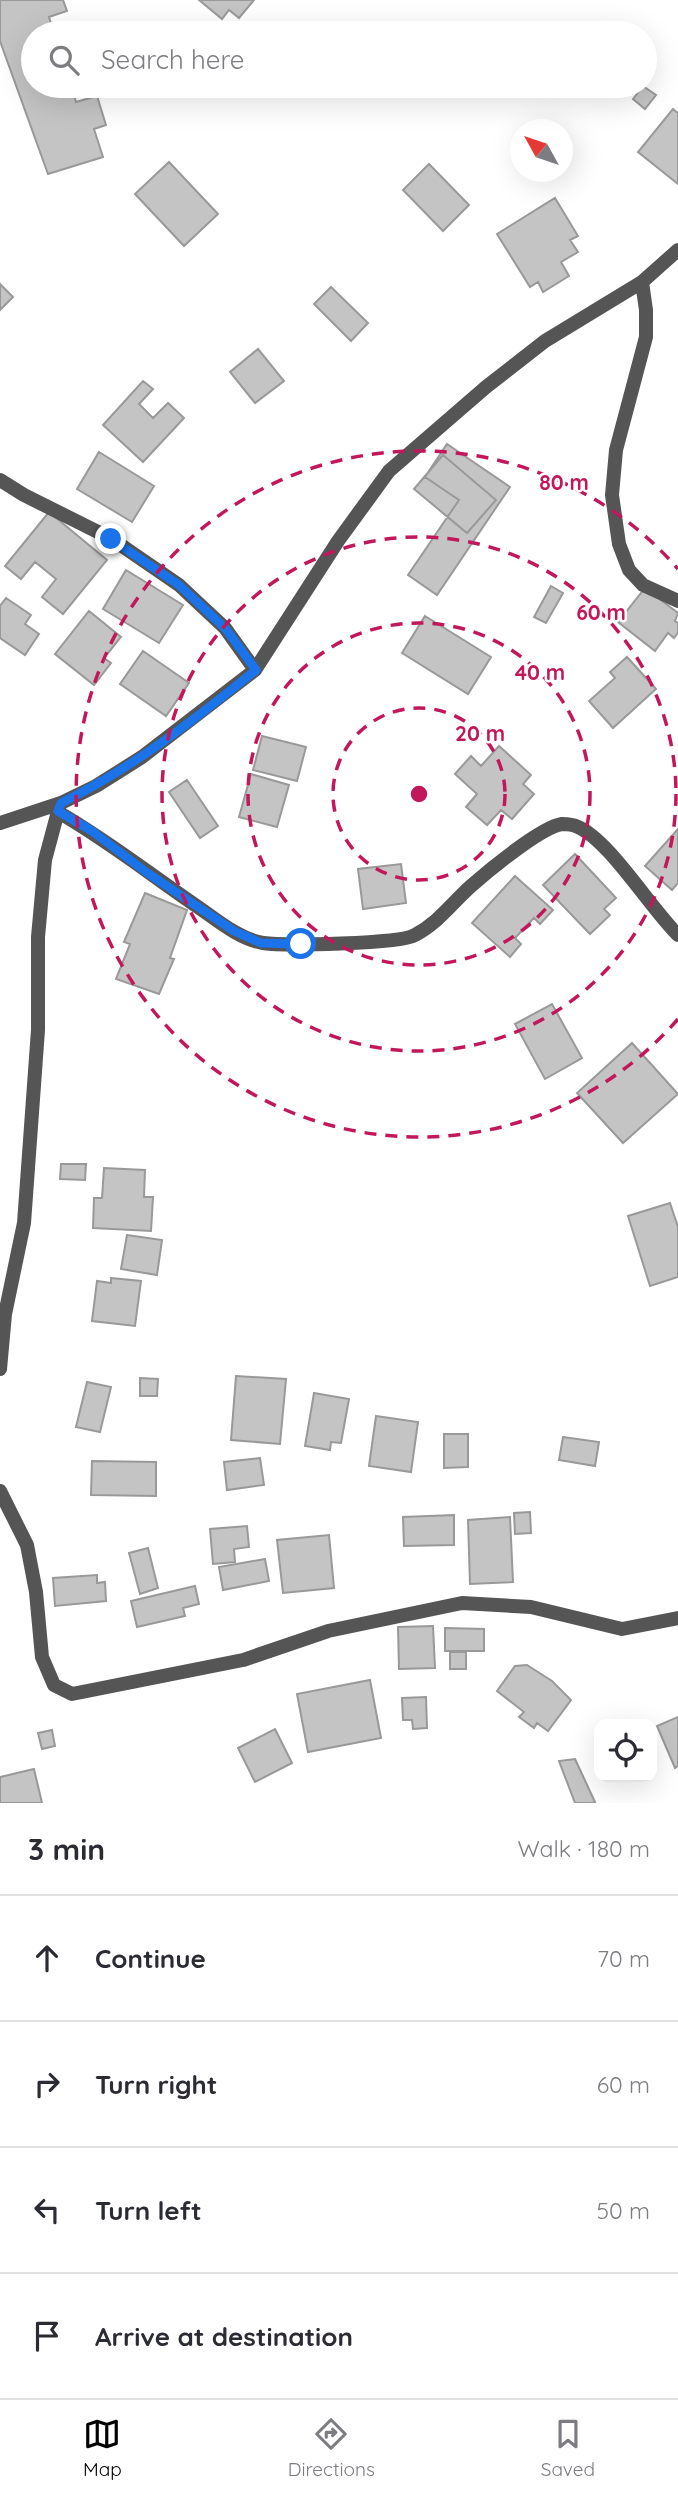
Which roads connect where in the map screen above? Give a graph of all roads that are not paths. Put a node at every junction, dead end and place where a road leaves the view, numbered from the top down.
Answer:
1 (678, 250) edge
2 (642, 282) junction
3 (0, 480) edge
4 (678, 601) edge
5 (256, 670) junction
6 (59, 807) junction
7 (0, 823) edge
8 (678, 935) edge
9 (0, 1368) edge
10 (0, 1491) edge
11 (678, 1618) edge

1 - 2 street
2 - 4 street
2 - 5 street
3 - 5 street
5 - 6 street
6 - 7 street
6 - 8 street
6 - 9 street
10 - 11 street

